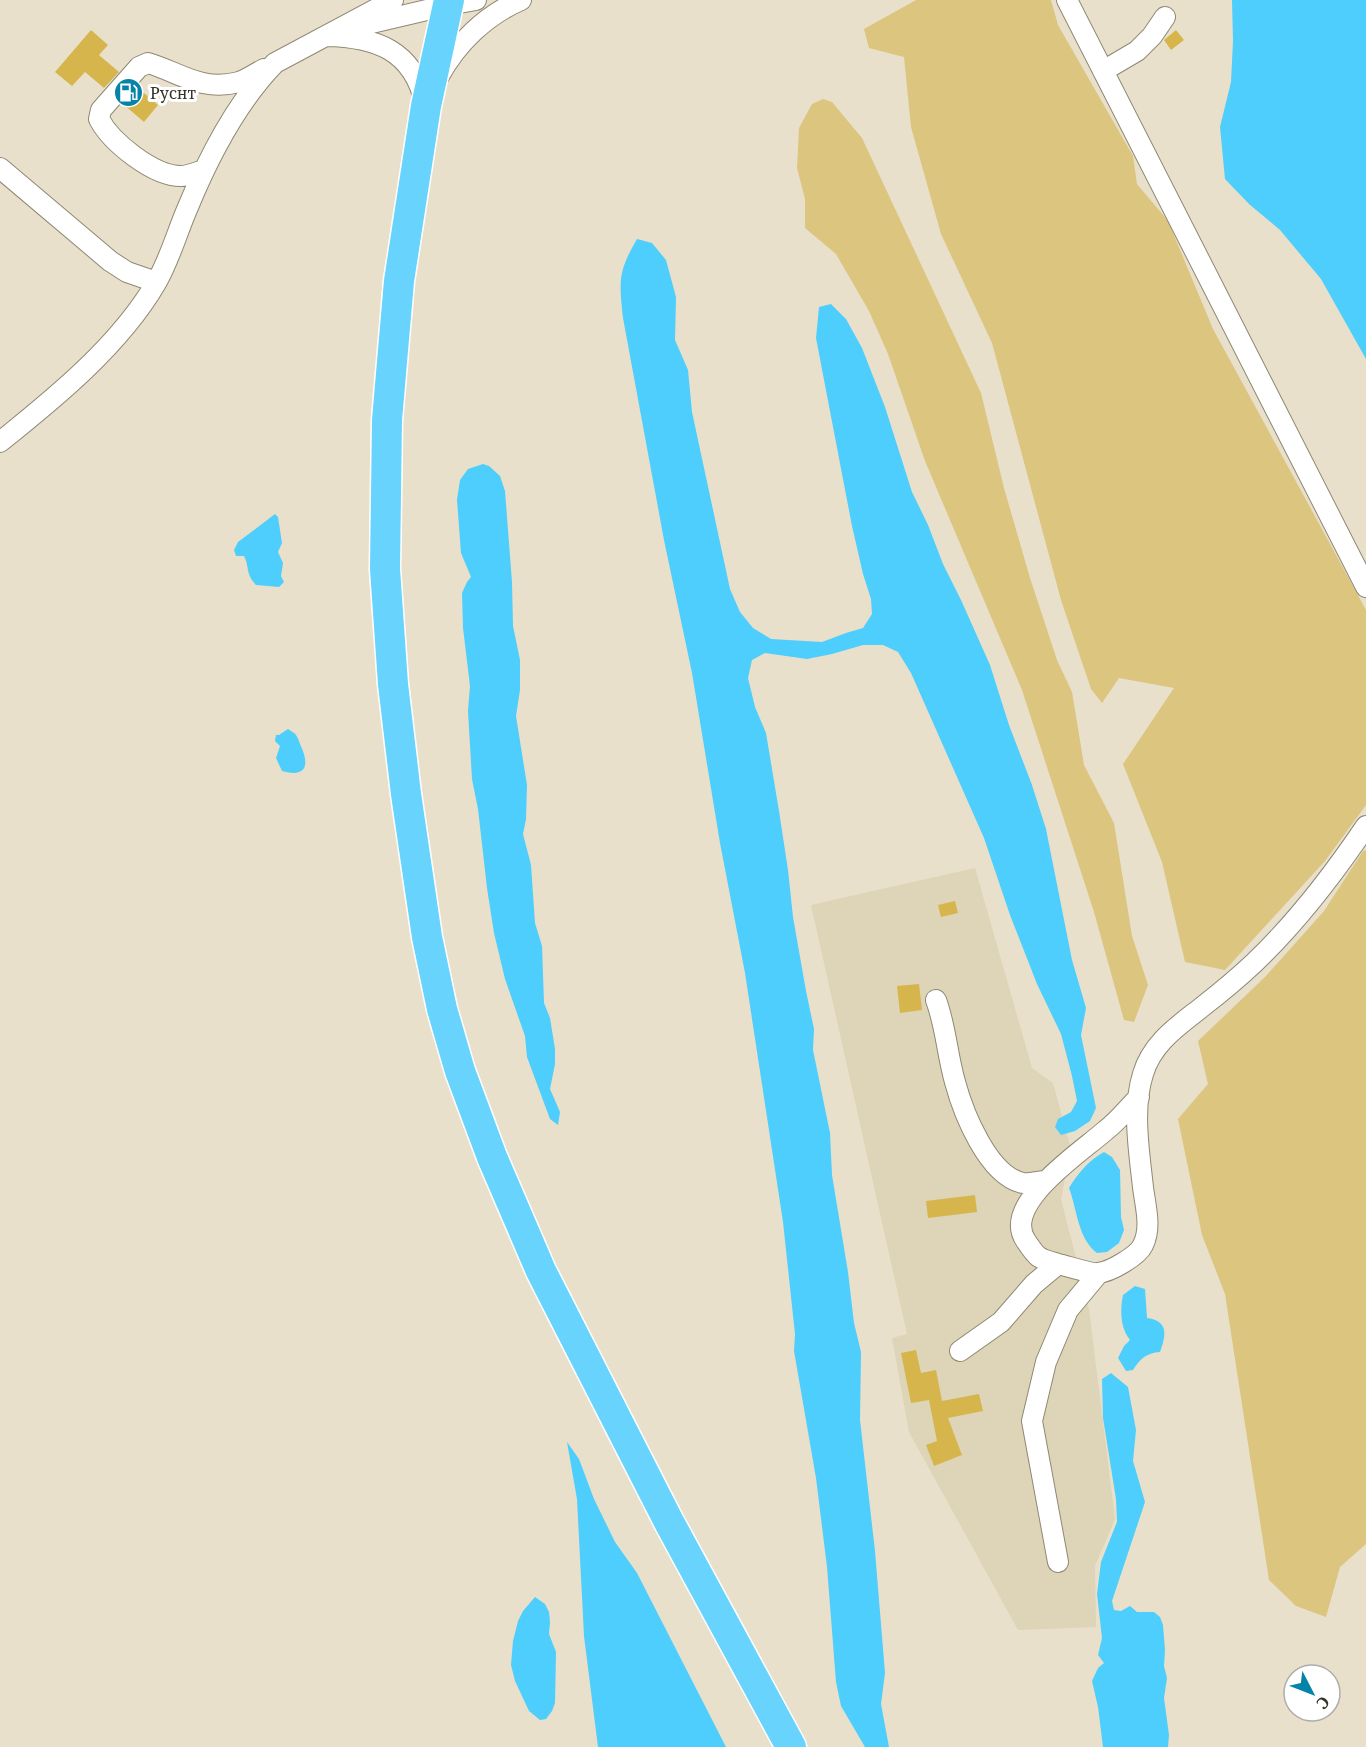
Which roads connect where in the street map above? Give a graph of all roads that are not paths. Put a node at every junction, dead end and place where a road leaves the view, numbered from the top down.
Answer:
1 (393, 0) edge
2 (521, 0) edge
3 (1067, 0) edge
4 (458, 2) edge
5 (1165, 17) dead end
6 (323, 36) junction
7 (275, 63) junction
8 (1103, 71) junction
9 (426, 106) junction
10 (0, 168) edge
11 (204, 170) junction
12 (156, 282) junction
13 (0, 442) edge
14 (1366, 587) edge
15 (1366, 826) edge
16 (936, 1000) dead end
17 (1139, 1097) junction
18 (1046, 1181) junction
19 (1058, 1264) junction
20 (1098, 1274) junction
21 (960, 1351) dead end
22 (1058, 1562) dead end
23 (791, 1747) edge

1 - 6 street
2 - 9 street
3 - 8 street
4 - 6 street
4 - 9 highway
5 - 8 street
6 - 7 street
6 - 9 street
7 - 11 street
7 - 11 street
8 - 14 street
9 - 23 highway
10 - 12 street
11 - 12 street
12 - 13 street
15 - 17 street
16 - 18 street
17 - 18 street
17 - 20 street
18 - 19 street
19 - 20 street
19 - 21 street
20 - 22 street

